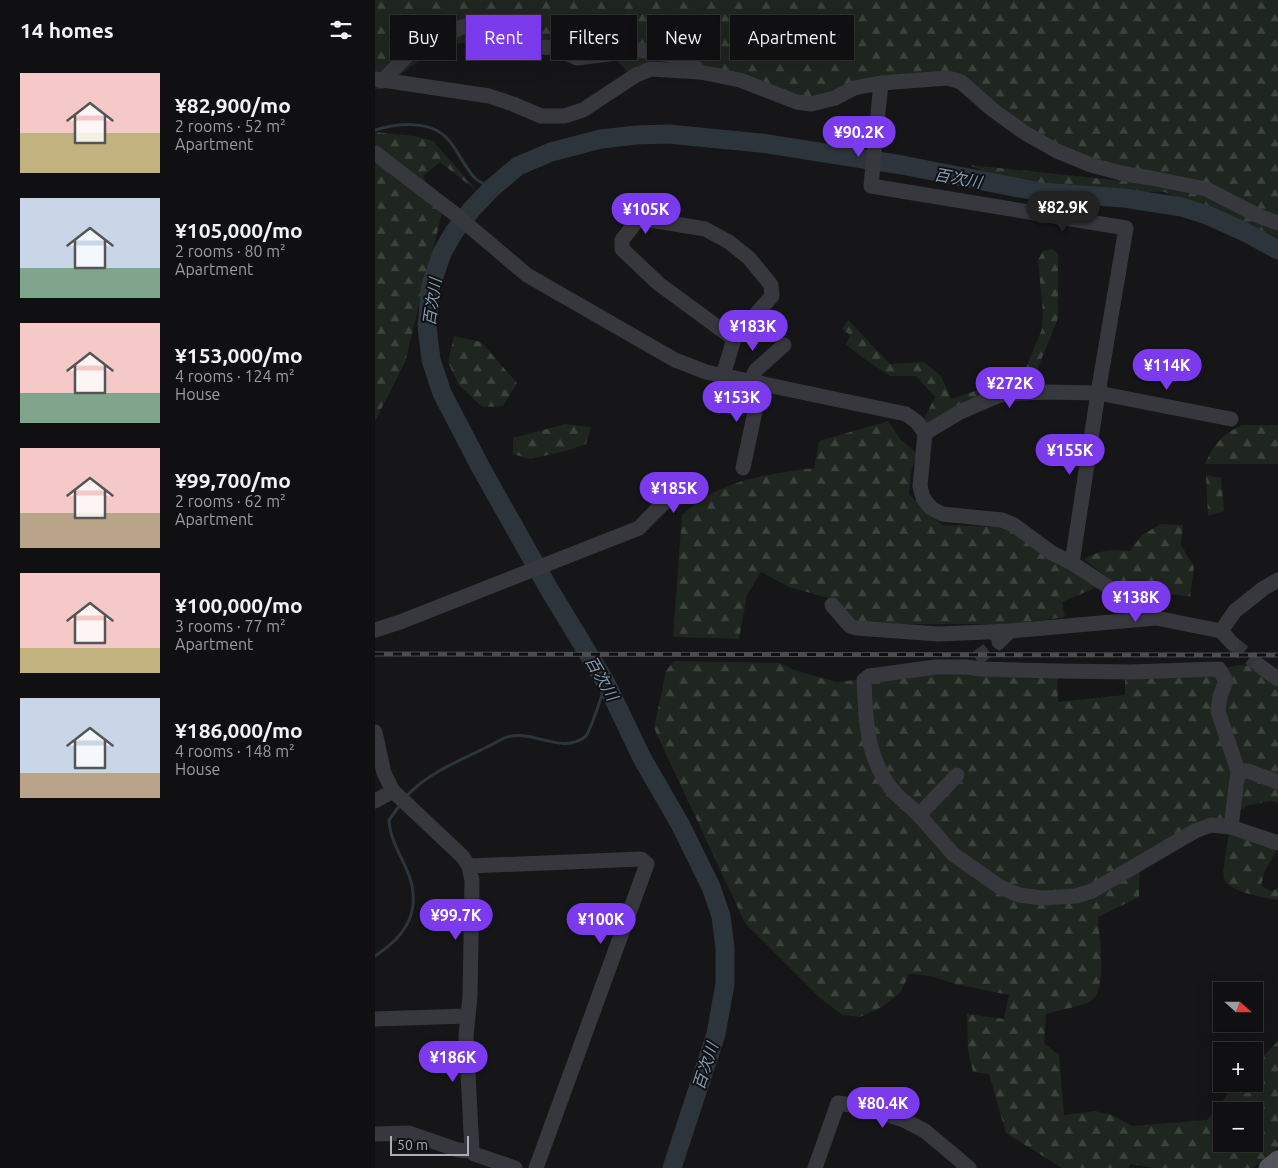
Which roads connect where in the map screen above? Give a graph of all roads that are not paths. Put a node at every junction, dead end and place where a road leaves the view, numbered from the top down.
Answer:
1 (700, 72) junction
2 (379, 80) edge
3 (881, 82) junction
4 (375, 153) edge
5 (1278, 223) edge
6 (734, 339) junction
7 (784, 345) dead end
8 (723, 375) junction
9 (755, 382) junction
10 (1098, 393) junction
11 (1231, 419) dead end
12 (925, 433) junction
13 (743, 468) dead end
14 (697, 482) dead end
15 (1072, 563) junction
16 (1278, 580) edge
17 (832, 605) dead end
18 (1156, 618) junction
19 (375, 630) edge
20 (1011, 631) junction
21 (1221, 631) junction
22 (999, 642) tunnel mouth
23 (1232, 643) tunnel mouth
24 (1260, 666) tunnel mouth
25 (1278, 679) edge
26 (375, 732) edge
27 (1238, 771) junction
28 (957, 775) dead end
29 (1278, 782) edge
30 (400, 798) junction
31 (375, 801) edge
32 (919, 814) junction
33 (1231, 828) junction
34 (1278, 843) edge
35 (469, 866) junction
36 (467, 1016) junction
37 (375, 1019) edge
38 (375, 1134) edge
39 (472, 1151) junction
40 (1278, 1160) edge
41 (515, 1168) edge
42 (536, 1168) edge
43 (815, 1168) edge
44 (969, 1168) edge
45 (1268, 1168) edge

1 - 2 street
1 - 2 street
1 - 3 street
3 - 5 street
3 - 10 street
4 - 8 street
6 - 6 street
6 - 8 street
7 - 9 street
8 - 9 street
9 - 12 street
9 - 13 street
10 - 11 street
10 - 12 street
10 - 15 street
12 - 15 street
14 - 19 street
15 - 18 street
16 - 21 street
17 - 20 street
18 - 20 street
18 - 21 street
20 - 22 street
21 - 23 street
24 - 25 street
26 - 30 street
27 - 29 street
27 - 32 street
27 - 33 street
28 - 32 street
30 - 31 street
30 - 35 street
32 - 33 street
33 - 34 street
35 - 36 street
35 - 42 street
36 - 37 street
36 - 39 street
38 - 39 street
39 - 41 street
40 - 45 main road
43 - 44 street

